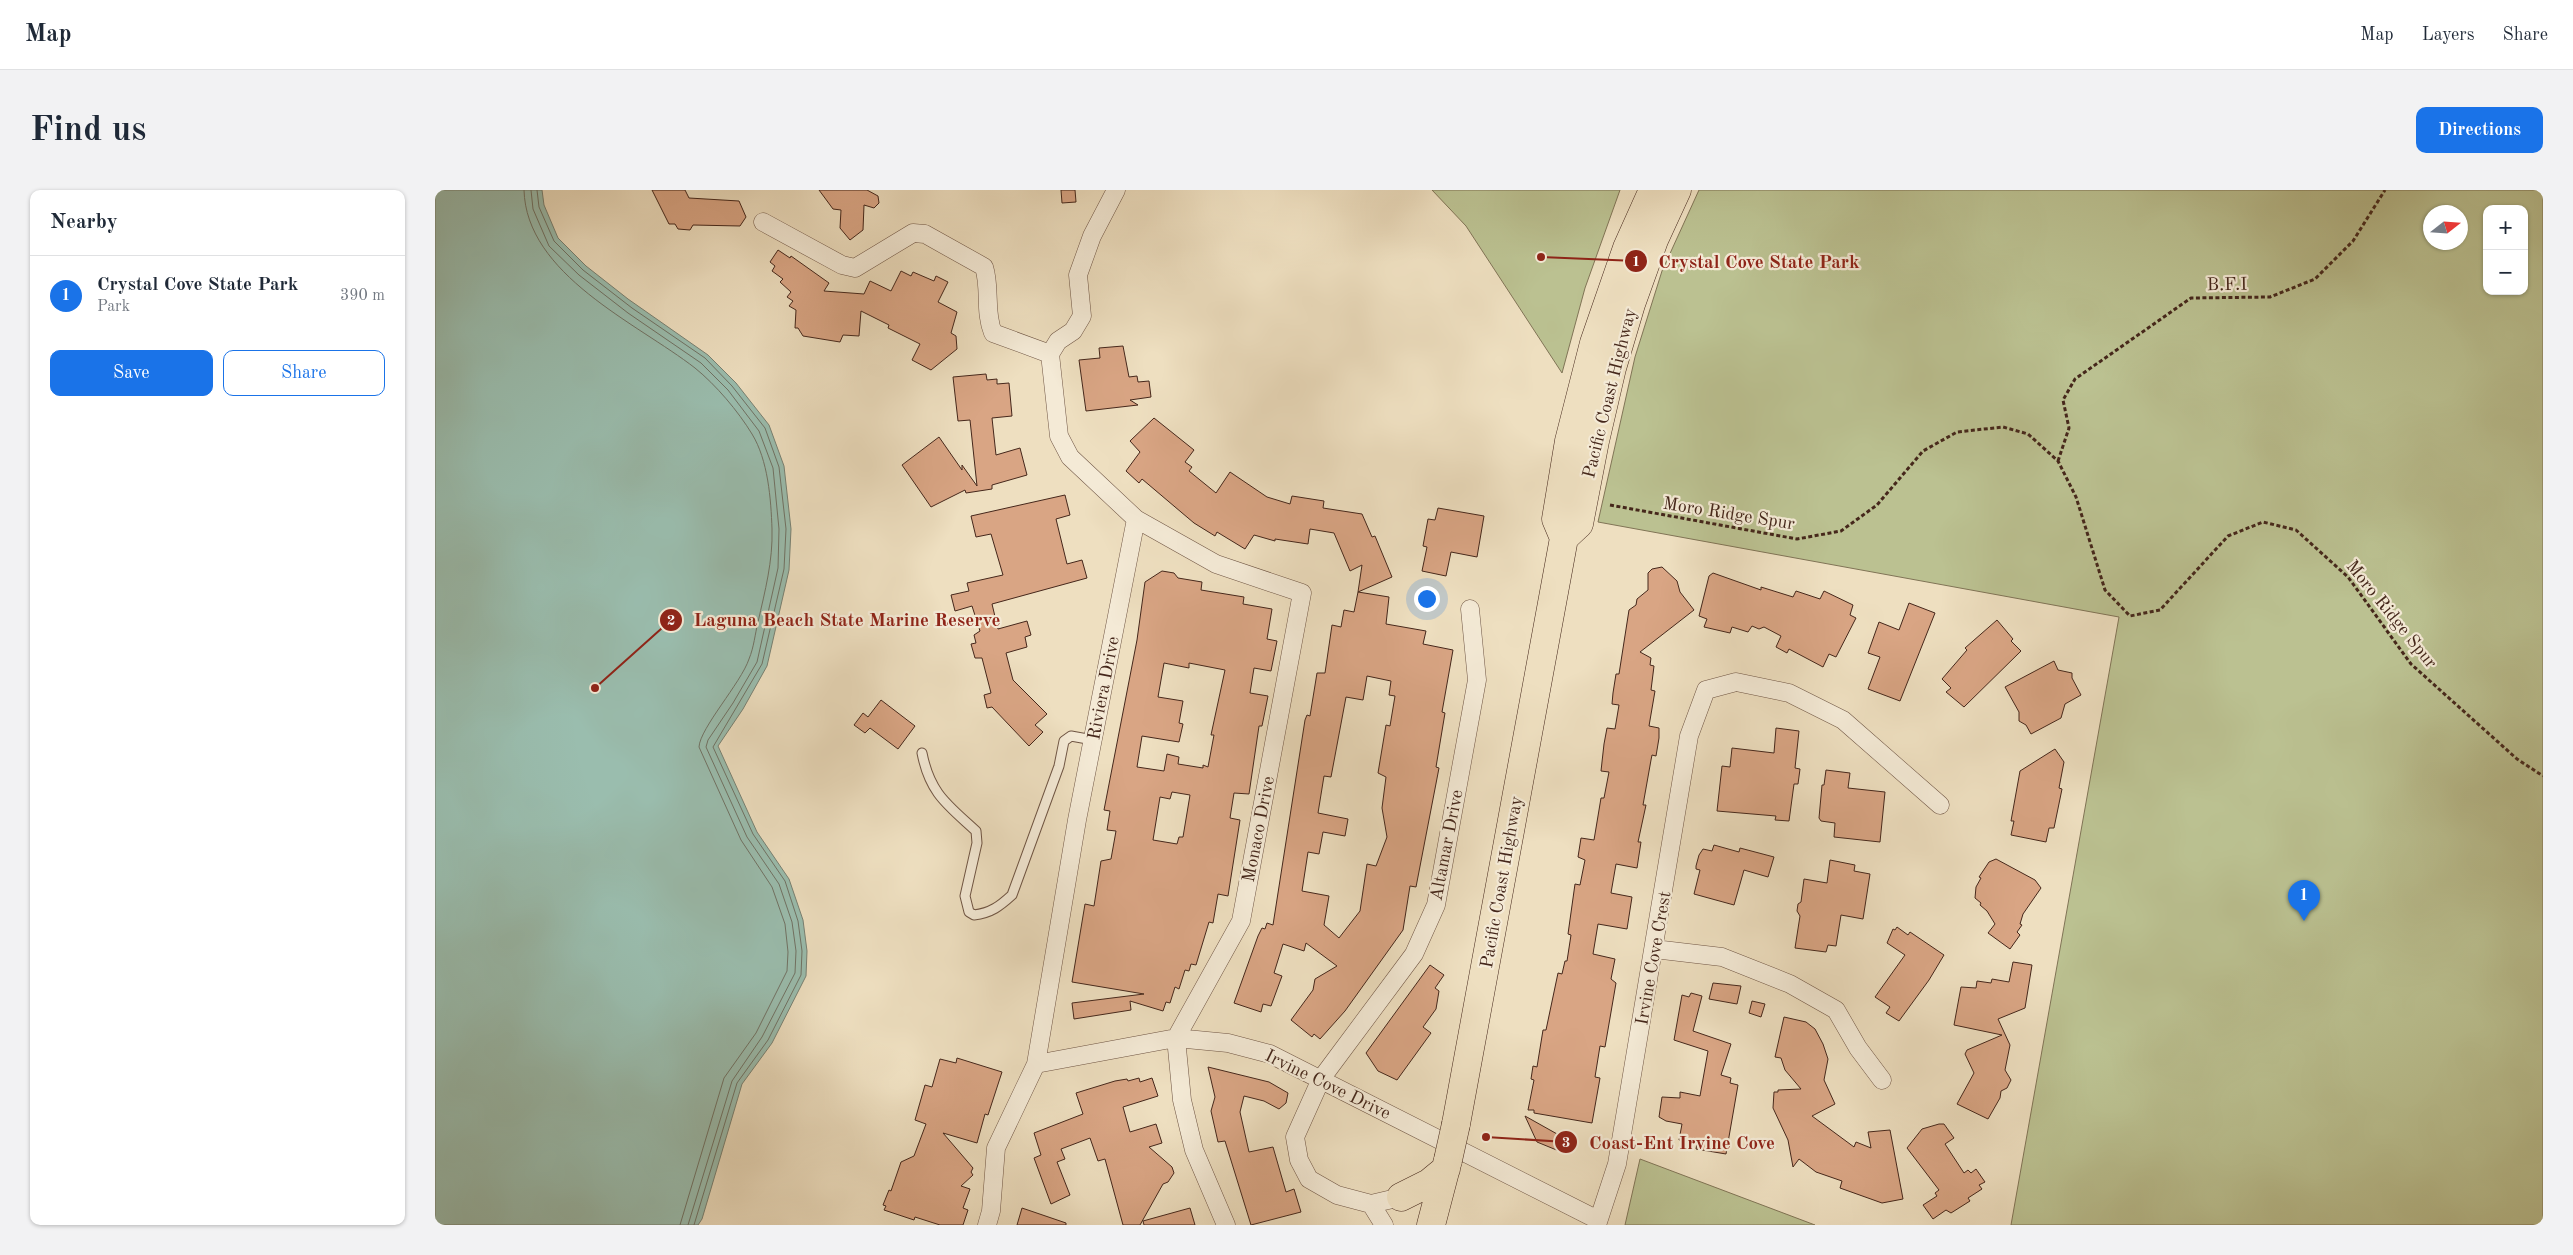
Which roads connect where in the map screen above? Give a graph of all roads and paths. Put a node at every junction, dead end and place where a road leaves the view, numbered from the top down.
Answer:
1 (1115, 190) edge
2 (1653, 190) edge
3 (1677, 190) edge
4 (2385, 190) edge
5 (763, 222) dead end
6 (1051, 354) junction
7 (2058, 461) junction
8 (1610, 505) dead end
9 (1135, 520) junction
10 (1564, 538) junction
11 (1469, 610) dead end
12 (1093, 740) junction
13 (922, 753) dead end
14 (2543, 776) edge
15 (1940, 805) dead end
16 (1655, 949) junction
17 (1176, 1038) junction
18 (1036, 1064) junction
19 (1321, 1079) junction
20 (1881, 1080) dead end
21 (1447, 1164) junction
22 (1401, 1197) joint
23 (1371, 1204) junction
24 (1597, 1223) edge
25 (987, 1225) edge
26 (1226, 1225) edge
27 (1383, 1225) edge
28 (1431, 1225) edge

1 - 6 street
2 - 10 highway, Pacific Coast Highway
3 - 10 highway, Pacific Coast Highway
4 - 7 path, B.F.I
5 - 6 street
6 - 9 street
7 - 8 path, Moro Ridge Spur
7 - 14 path, Moro Ridge Spur
9 - 12 street, Riviera Drive
9 - 17 street, Monaco Drive
10 - 21 highway, Pacific Coast Highway, bridge
11 - 19 street, Altamar Drive
12 - 13 lane
12 - 18 street, Riviera Drive
15 - 16 street, Irvine Cove Crest
16 - 20 street
16 - 24 street, Irvine Cove Crest
17 - 18 street, Irvine Cove Drive
17 - 19 street, Irvine Cove Drive
17 - 26 street
18 - 25 street, Riviera Drive
19 - 23 street, Altamar Drive
19 - 24 street, Irvine Cove Drive
21 - 22 highway
21 - 28 highway, Pacific Coast Highway
22 - 23 street
23 - 27 street

